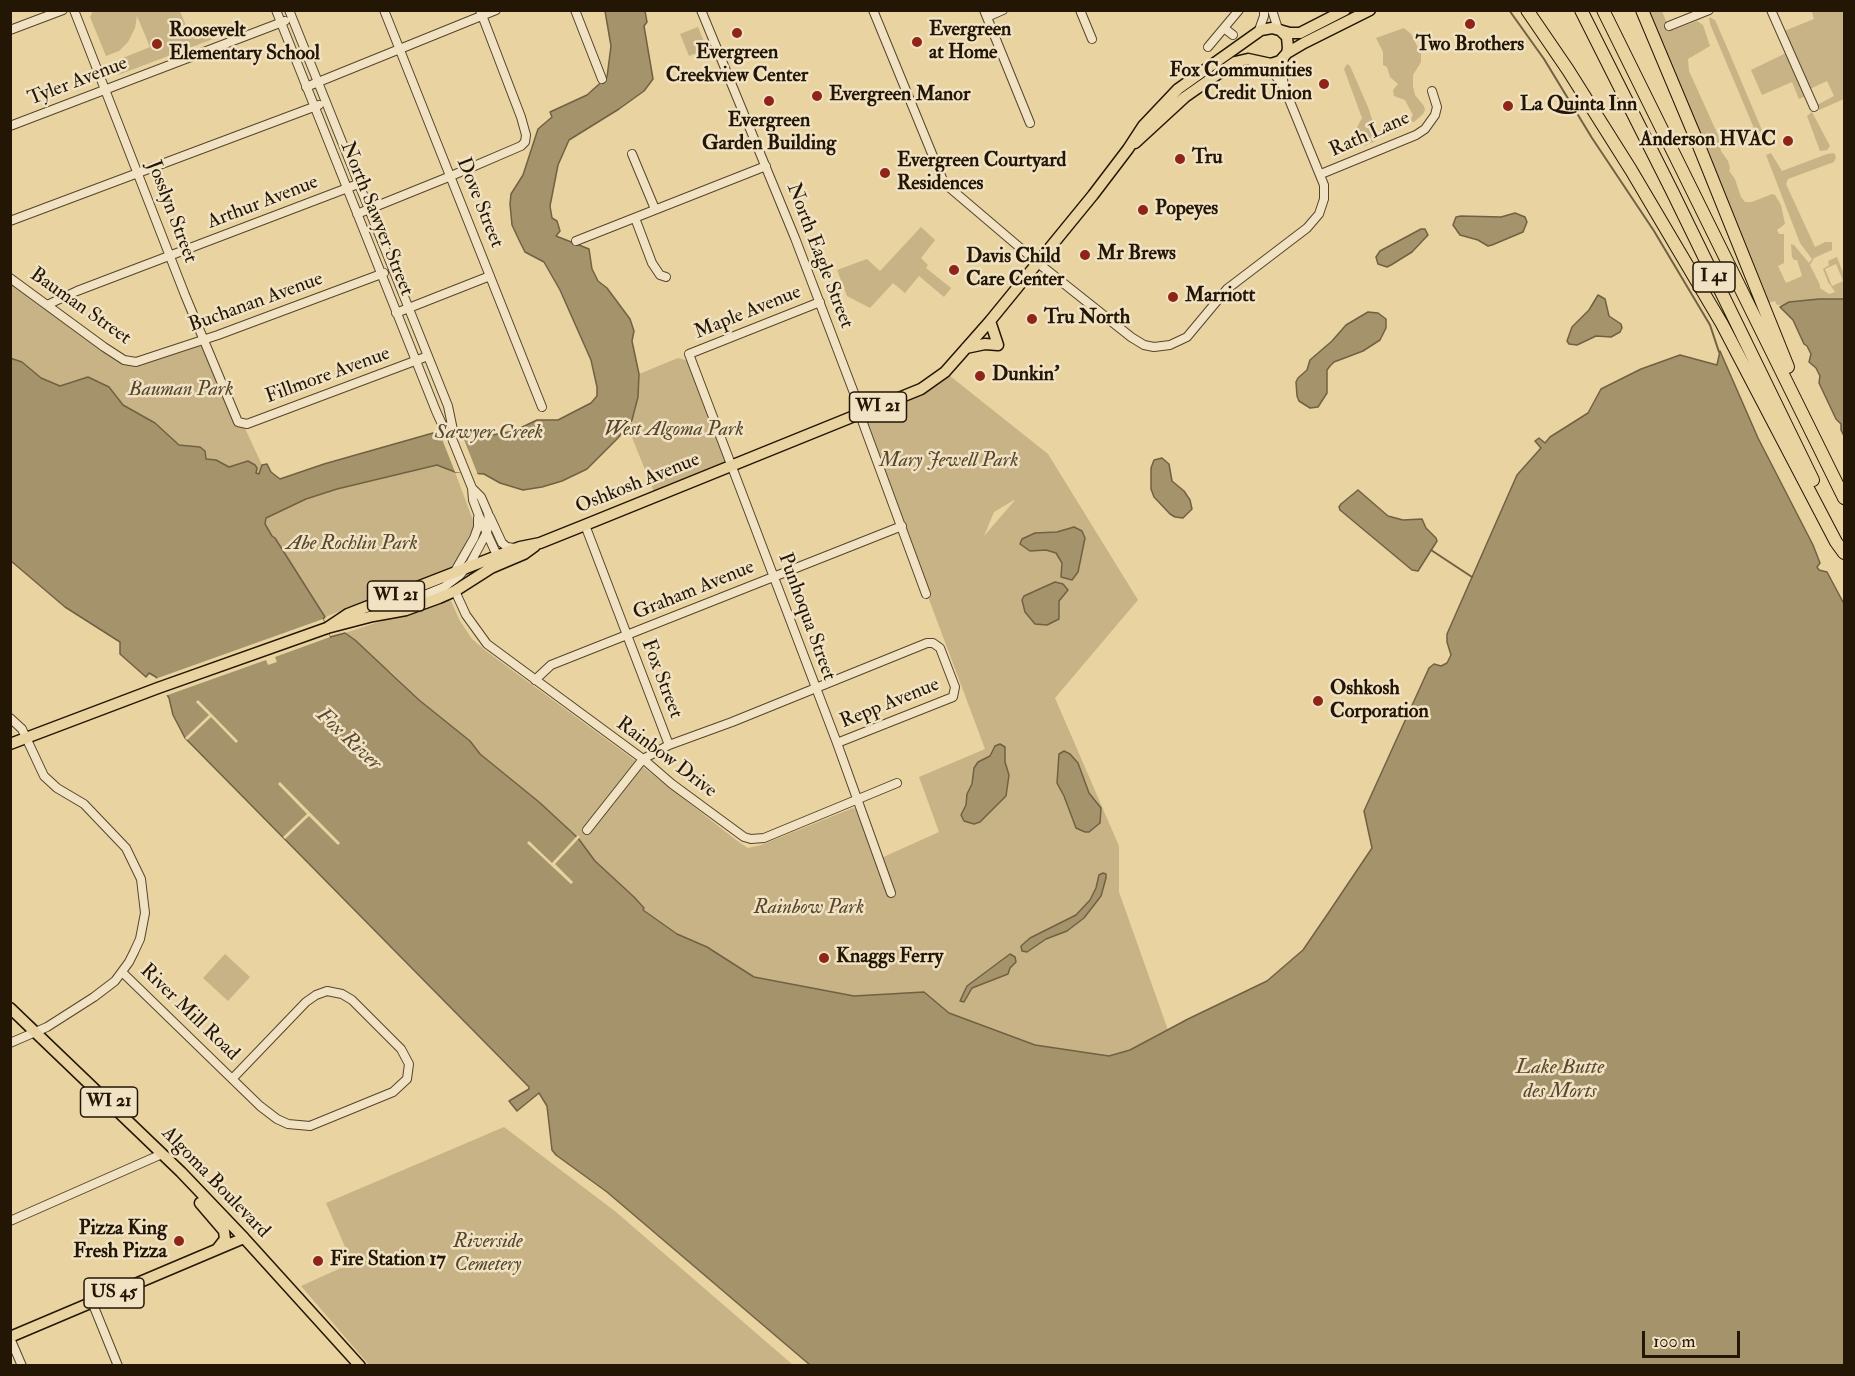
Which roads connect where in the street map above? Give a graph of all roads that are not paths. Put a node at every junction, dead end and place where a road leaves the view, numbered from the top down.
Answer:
1 (63, 10) edge
2 (74, 10) edge
3 (276, 10) edge
4 (384, 10) edge
5 (496, 10) edge
6 (575, 10) edge
7 (701, 10) edge
8 (873, 10) edge
9 (1003, 10) edge
10 (1080, 10) edge
11 (1239, 10) edge
12 (1264, 10) edge
13 (1272, 10) edge
14 (1345, 10) edge
15 (1370, 10) edge
16 (1527, 10) edge
17 (1581, 10) edge
18 (1603, 10) edge
19 (1642, 10) edge
20 (1709, 10) edge
21 (1771, 10) edge
22 (481, 13) edge
23 (290, 14) edge
24 (985, 14) edge
25 (281, 23) junction
26 (1669, 26) dead end
27 (1224, 28) junction
28 (1278, 29) junction
29 (10, 30) edge
30 (1257, 34) junction
31 (1233, 35) dead end
32 (1092, 39) dead end
33 (1208, 47) dead end
34 (400, 50) junction
35 (1286, 55) junction
36 (1264, 62) junction
37 (602, 79) dead end
38 (318, 83) junction
39 (306, 87) junction
40 (1284, 87) junction
41 (105, 90) junction
42 (1432, 91) dead end
43 (325, 102) junction
44 (314, 106) junction
45 (1814, 107) dead end
46 (1030, 123) dead end
47 (10, 126) edge
48 (1128, 149) junction
49 (633, 154) dead end
50 (766, 166) junction
51 (138, 173) junction
52 (1321, 174) junction
53 (451, 176) junction
54 (358, 184) junction
55 (346, 189) junction
56 (655, 209) junction
57 (368, 210) junction
58 (357, 214) junction
59 (634, 218) junction
60 (10, 221) edge
61 (576, 241) dead end
62 (170, 256) junction
63 (1038, 262) junction
64 (392, 270) junction
65 (381, 274) junction
66 (490, 276) junction
67 (10, 278) edge
68 (666, 278) dead end
69 (820, 302) junction
70 (47, 305) junction
71 (409, 308) junction
72 (396, 313) junction
73 (990, 321) junction
74 (204, 340) junction
75 (966, 348) junction
76 (689, 354) joint
77 (428, 356) junction
78 (416, 361) junction
79 (131, 362) joint
80 (1797, 400) junction
81 (543, 407) dead end
82 (861, 414) junction
83 (240, 423) joint
84 (452, 436) junction
85 (732, 466) junction
86 (472, 488) junction
87 (1845, 498) edge
88 (477, 511) junction
89 (488, 513) junction
90 (585, 525) junction
91 (902, 526) junction
92 (487, 532) junction
93 (540, 543) junction
94 (1845, 546) edge
95 (516, 548) junction
96 (1845, 553) edge
97 (502, 558) junction
98 (467, 568) junction
99 (454, 573) junction
100 (774, 577) junction
101 (454, 591) junction
102 (926, 594) dead end
103 (373, 616) junction
104 (327, 628) junction
105 (627, 635) junction
106 (535, 680) junction
107 (815, 688) junction
108 (10, 718) edge
109 (27, 738) junction
110 (837, 743) junction
111 (10, 744) edge
112 (669, 745) junction
113 (643, 759) junction
114 (897, 783) dead end
115 (857, 800) junction
116 (587, 830) dead end
117 (891, 893) dead end
118 (122, 972) junction
119 (10, 1008) edge
120 (36, 1032) junction
121 (10, 1043) edge
122 (233, 1078) junction
123 (162, 1154) junction
124 (181, 1172) junction
125 (11, 1218) edge
126 (244, 1238) junction
127 (217, 1250) junction
128 (92, 1302) junction
129 (10, 1338) edge
130 (22, 1365) edge
131 (118, 1365) edge
132 (360, 1365) edge

1 - 29 street
2 - 41 street, Josslyn Street
3 - 25 street, North Sawyer Street
4 - 34 street, Dove Street
5 - 22 street
6 - 37 street
7 - 50 street, North Eagle Street
8 - 63 street
9 - 24 street
10 - 32 street
11 - 27 street
12 - 30 street
13 - 28 street
14 - 28 main road
15 - 35 main road
16 - 96 highway
17 - 94 highway, I 41
18 - 80 highway, I 41
19 - 80 highway
20 - 26 street
21 - 45 street
22 - 34 street
22 - 53 street
23 - 25 street, Tyler Avenue
23 - 38 street, North Sawyer Street
24 - 46 street
25 - 39 street, North Sawyer Street
25 - 41 street, Tyler Avenue
27 - 31 street
27 - 33 street
28 - 30 main road
28 - 35 main road
30 - 36 main road
30 - 48 main road, Oshkosh Avenue / WI 21
34 - 38 street
34 - 53 street, Dove Street
35 - 36 main road
35 - 40 street
36 - 40 street
36 - 48 main road, Oshkosh Avenue / WI 21
38 - 39 street
38 - 43 street, North Sawyer Street
39 - 44 street, North Sawyer Street
40 - 52 street
41 - 47 street, Tyler Avenue
41 - 51 street, Josslyn Street
42 - 52 street, Rath Lane
43 - 44 street
43 - 54 street, North Sawyer Street
44 - 51 street
44 - 55 street, North Sawyer Street
48 - 63 main road, Oshkosh Avenue / WI 21
49 - 56 street
50 - 56 street
50 - 69 street, North Eagle Street
51 - 60 street
51 - 62 street, Josslyn Street
52 - 63 street
53 - 57 street
53 - 66 street, Dove Street
54 - 55 street, Arthur Avenue
54 - 57 street, North Sawyer Street
55 - 58 street, North Sawyer Street
55 - 62 street, Arthur Avenue
56 - 59 street
57 - 58 street
57 - 64 street, North Sawyer Street
58 - 65 street, North Sawyer Street
59 - 61 street
59 - 68 street
62 - 70 street, Arthur Avenue
62 - 74 street, Josslyn Street
63 - 73 main road, Oshkosh Avenue / WI 21
64 - 65 street, Buchanan Avenue
64 - 71 street, North Sawyer Street
65 - 72 street, North Sawyer Street
65 - 74 street, Buchanan Avenue
66 - 71 street
66 - 81 street, Dove Street
67 - 70 street, Bauman Street
69 - 76 street, Maple Avenue
69 - 82 street, North Eagle Street
70 - 79 street, Bauman Street
71 - 72 street
71 - 77 street, North Sawyer Street
72 - 78 street, North Sawyer Street
73 - 75 main road, Oshkosh Avenue / WI 21
73 - 75 main road
74 - 79 street, Buchanan Avenue
74 - 83 street, Josslyn Street
75 - 82 main road, Oshkosh Avenue / WI 21
76 - 85 street, Punhoqua Street
77 - 78 street, Fillmore Avenue
77 - 84 street, North Sawyer Street
78 - 83 street, Fillmore Avenue
78 - 84 street, North Sawyer Street
80 - 87 highway, I 41
82 - 85 main road, Oshkosh Avenue / WI 21
82 - 91 street, North Eagle Street
84 - 86 street, North Sawyer Street
85 - 90 main road, Oshkosh Avenue / WI 21
85 - 100 street, Punhoqua Street
86 - 88 street, North Sawyer Street
86 - 89 street, North Sawyer Street
88 - 92 street, North Sawyer Street
88 - 99 street
89 - 92 street
89 - 95 street, North Sawyer Street
90 - 93 main road, Oshkosh Avenue / WI 21
90 - 105 street, Fox Street
91 - 100 street, Graham Avenue
91 - 102 street, North Eagle Street
92 - 97 street, North Sawyer Street
92 - 98 street
93 - 95 main road, Oshkosh Avenue / WI 21
93 - 97 main road, Oshkosh Avenue / WI 21
95 - 97 main road, Oshkosh Avenue / WI 21
97 - 98 main road, Oshkosh Avenue / WI 21
97 - 101 main road, Oshkosh Avenue / WI 21
98 - 99 main road, Oshkosh Avenue / WI 21
98 - 103 street
99 - 104 main road, Oshkosh Avenue / WI 21
100 - 105 street, Graham Avenue
100 - 107 street, Punhoqua Street
101 - 103 main road, Oshkosh Avenue / WI 21
101 - 106 street, Rainbow Drive
103 - 104 main road, Oshkosh Avenue / WI 21
104 - 109 main road, Oshkosh Avenue / WI 21
105 - 106 street, Graham Avenue
105 - 112 street, Fox Street
106 - 113 street, Rainbow Drive
107 - 110 street, Punhoqua Street
107 - 110 street, Repp Avenue
107 - 112 street
108 - 109 street
109 - 111 main road, WI 21
109 - 118 street
110 - 115 street, Punhoqua Street
112 - 113 street
113 - 115 street, Rainbow Drive
113 - 116 street
114 - 115 street, Rainbow Drive
115 - 117 street, Punhoqua Street
118 - 120 street
118 - 122 street, River Mill Road
119 - 120 main road, Algoma Boulevard / WI 21
120 - 121 street
120 - 123 main road, Algoma Boulevard / WI 21
122 - 122 street, River Mill Road
123 - 124 main road, Algoma Boulevard / WI 21
123 - 125 street
124 - 126 main road, Algoma Boulevard / WI 21
124 - 127 main road
126 - 127 main road, US 45
126 - 132 main road, Algoma Boulevard
127 - 128 main road, US 45
128 - 129 main road, US 45
128 - 131 street
129 - 130 street

